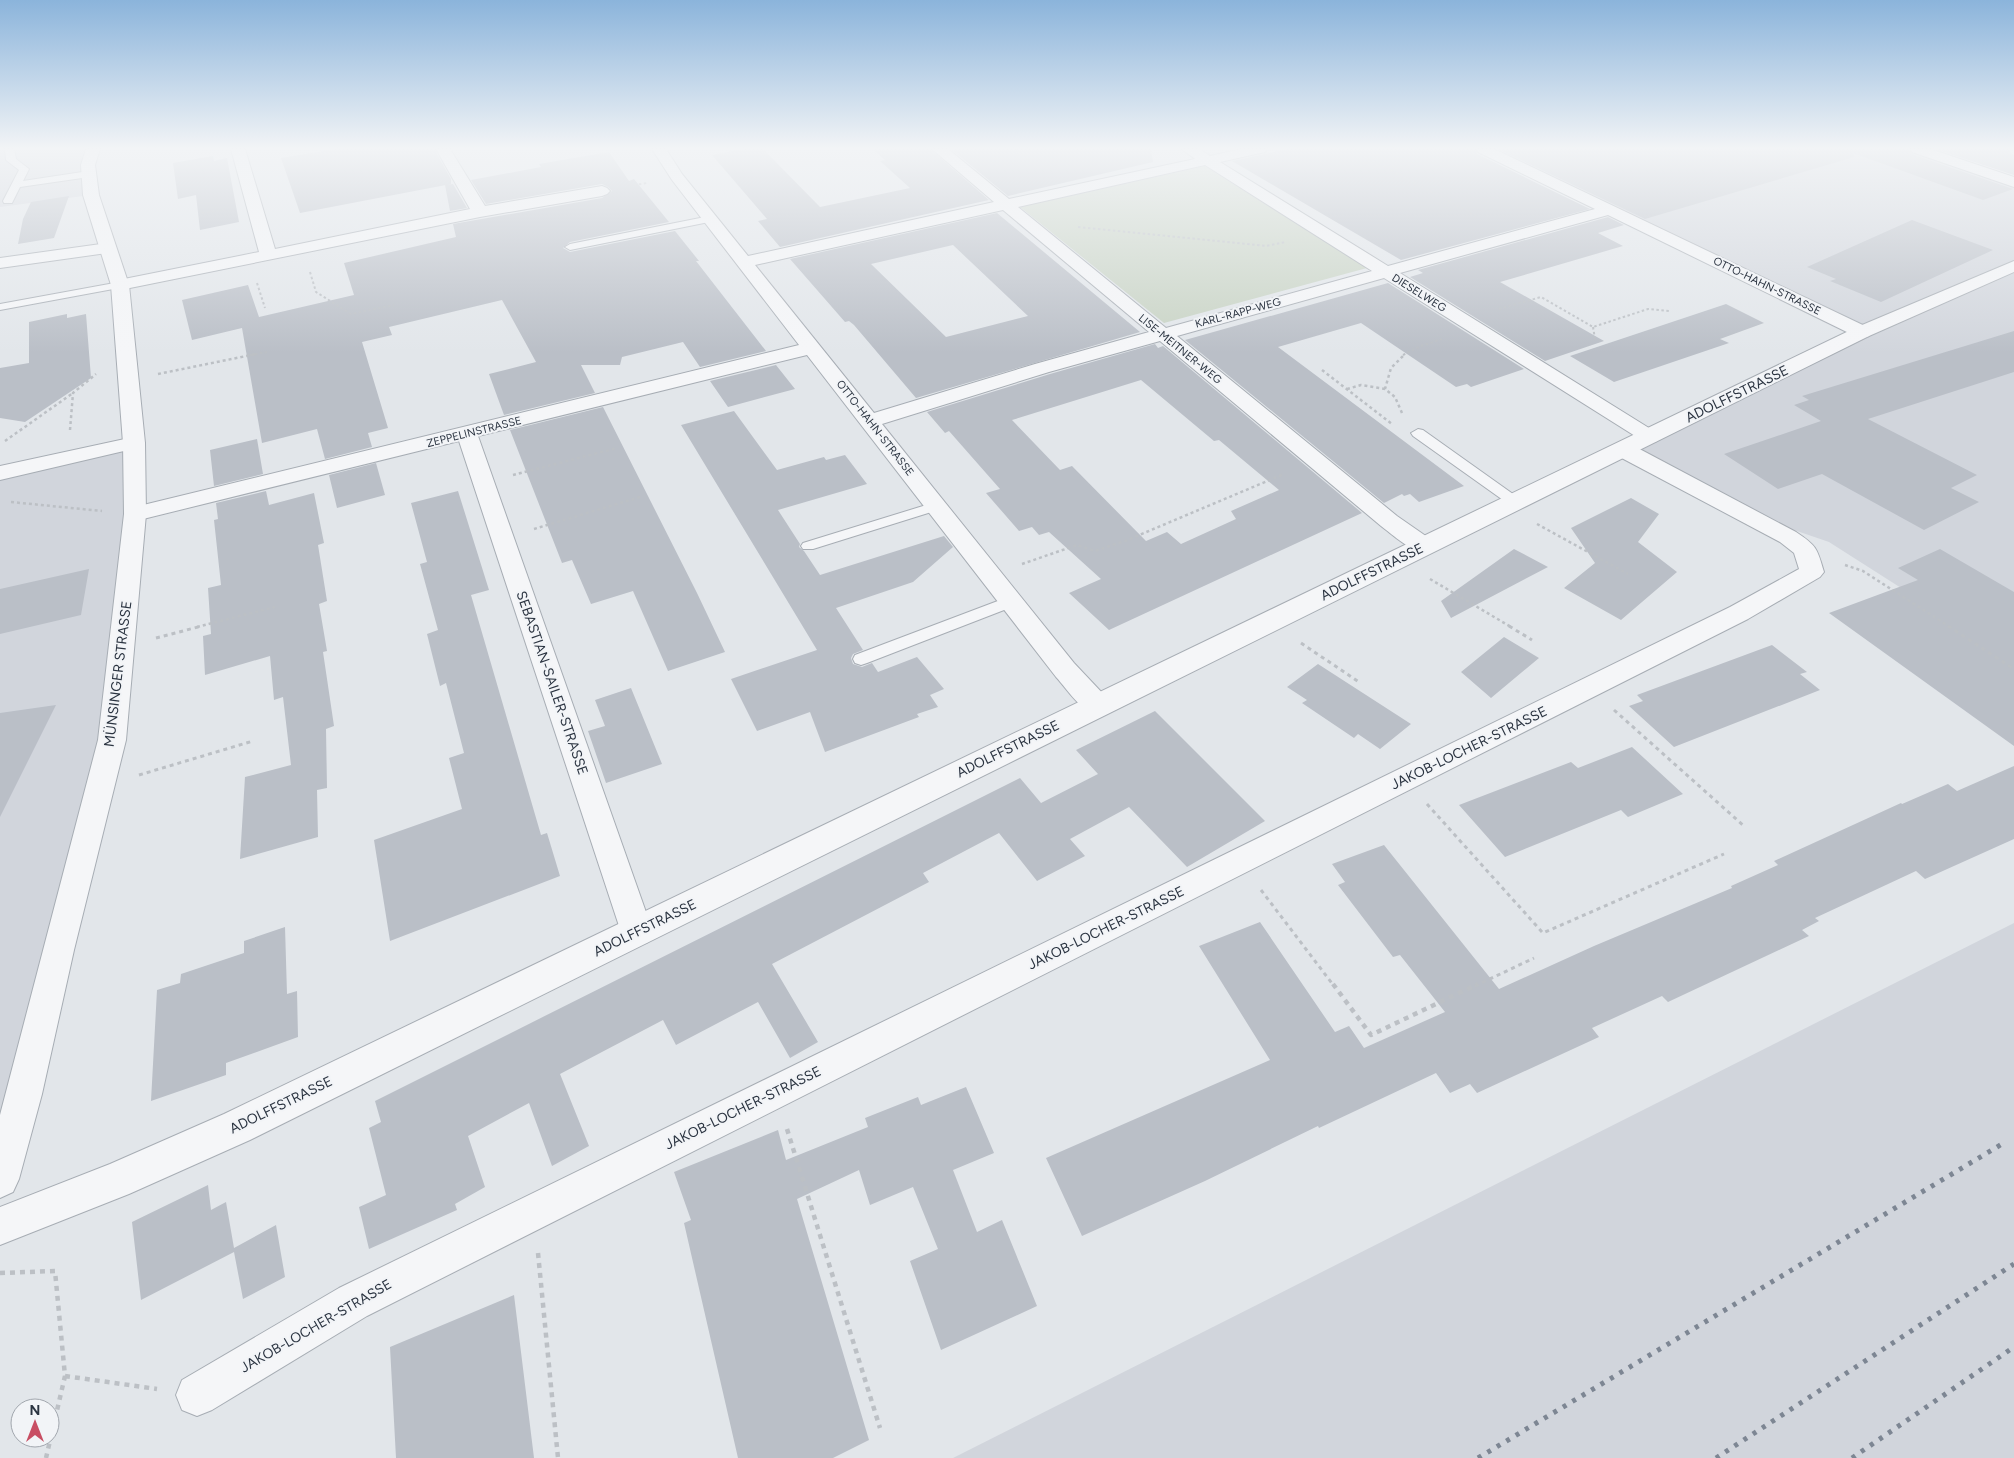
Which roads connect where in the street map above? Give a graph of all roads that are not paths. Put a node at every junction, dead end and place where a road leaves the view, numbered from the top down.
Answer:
1 (97, 217) edge
2 (257, 217) edge
3 (455, 217) edge
4 (947, 217) edge
5 (1021, 217) edge
6 (1299, 217) edge
7 (1584, 217) edge
8 (1624, 217) edge
9 (710, 219) joint
10 (570, 247) dead end
11 (108, 248) junction
12 (268, 256) junction
13 (744, 262) junction
14 (0, 264) edge
15 (2014, 266) edge
16 (1387, 273) junction
17 (120, 285) junction
18 (0, 307) edge
19 (1862, 332) junction
20 (1162, 334) junction
21 (812, 348) junction
22 (869, 421) junction
23 (1418, 433) dead end
24 (467, 434) junction
25 (1650, 437) junction
26 (134, 443) junction
27 (1624, 450) junction
28 (0, 473) edge
29 (1510, 505) junction
30 (936, 506) junction
31 (135, 514) junction
32 (808, 546) dead end
33 (1413, 552) junction
34 (1011, 601) junction
35 (861, 659) dead end
36 (1097, 705) junction
37 (637, 932) junction
38 (0, 1180) edge
39 (0, 1226) edge
40 (197, 1395) road end

1 - 11 street, MÜNSINGER STRASSE
2 - 12 street
3 - 12 street
4 - 13 street
5 - 20 street, LISE-MEITNER-WEG
6 - 16 street, DIESELWEG
7 - 16 street, KARL-RAPP-WEG
8 - 19 street, OTTO-HAHN-STRASSE
9 - 10 lane
9 - 13 street, OTTO-HAHN-STRASSE
11 - 14 street
11 - 17 street, MÜNSINGER STRASSE
12 - 17 street
13 - 21 street, OTTO-HAHN-STRASSE
15 - 19 street, ADOLFFSTRASSE
16 - 20 street, KARL-RAPP-WEG
16 - 25 street, DIESELWEG
17 - 18 lane
17 - 26 street, MÜNSINGER STRASSE
19 - 25 street, ADOLFFSTRASSE
20 - 22 street, KARL-RAPP-WEG
20 - 33 street, LISE-MEITNER-WEG
21 - 22 street, OTTO-HAHN-STRASSE
21 - 24 street, ZEPPELINSTRASSE
22 - 30 street, OTTO-HAHN-STRASSE
23 - 29 lane
24 - 31 street, ZEPPELINSTRASSE
24 - 37 street, SEBASTIAN-SAILER-STRASSE
25 - 27 street, ADOLFFSTRASSE
26 - 28 street
26 - 31 street, MÜNSINGER STRASSE
27 - 29 street, ADOLFFSTRASSE
27 - 40 street, JAKOB-LOCHER-STRASSE
29 - 33 street, ADOLFFSTRASSE
30 - 32 lane
30 - 34 street, OTTO-HAHN-STRASSE
31 - 38 street, MÜNSINGER STRASSE
33 - 36 street, ADOLFFSTRASSE
34 - 35 lane
34 - 36 street, OTTO-HAHN-STRASSE
36 - 37 street, ADOLFFSTRASSE
37 - 39 street, ADOLFFSTRASSE

